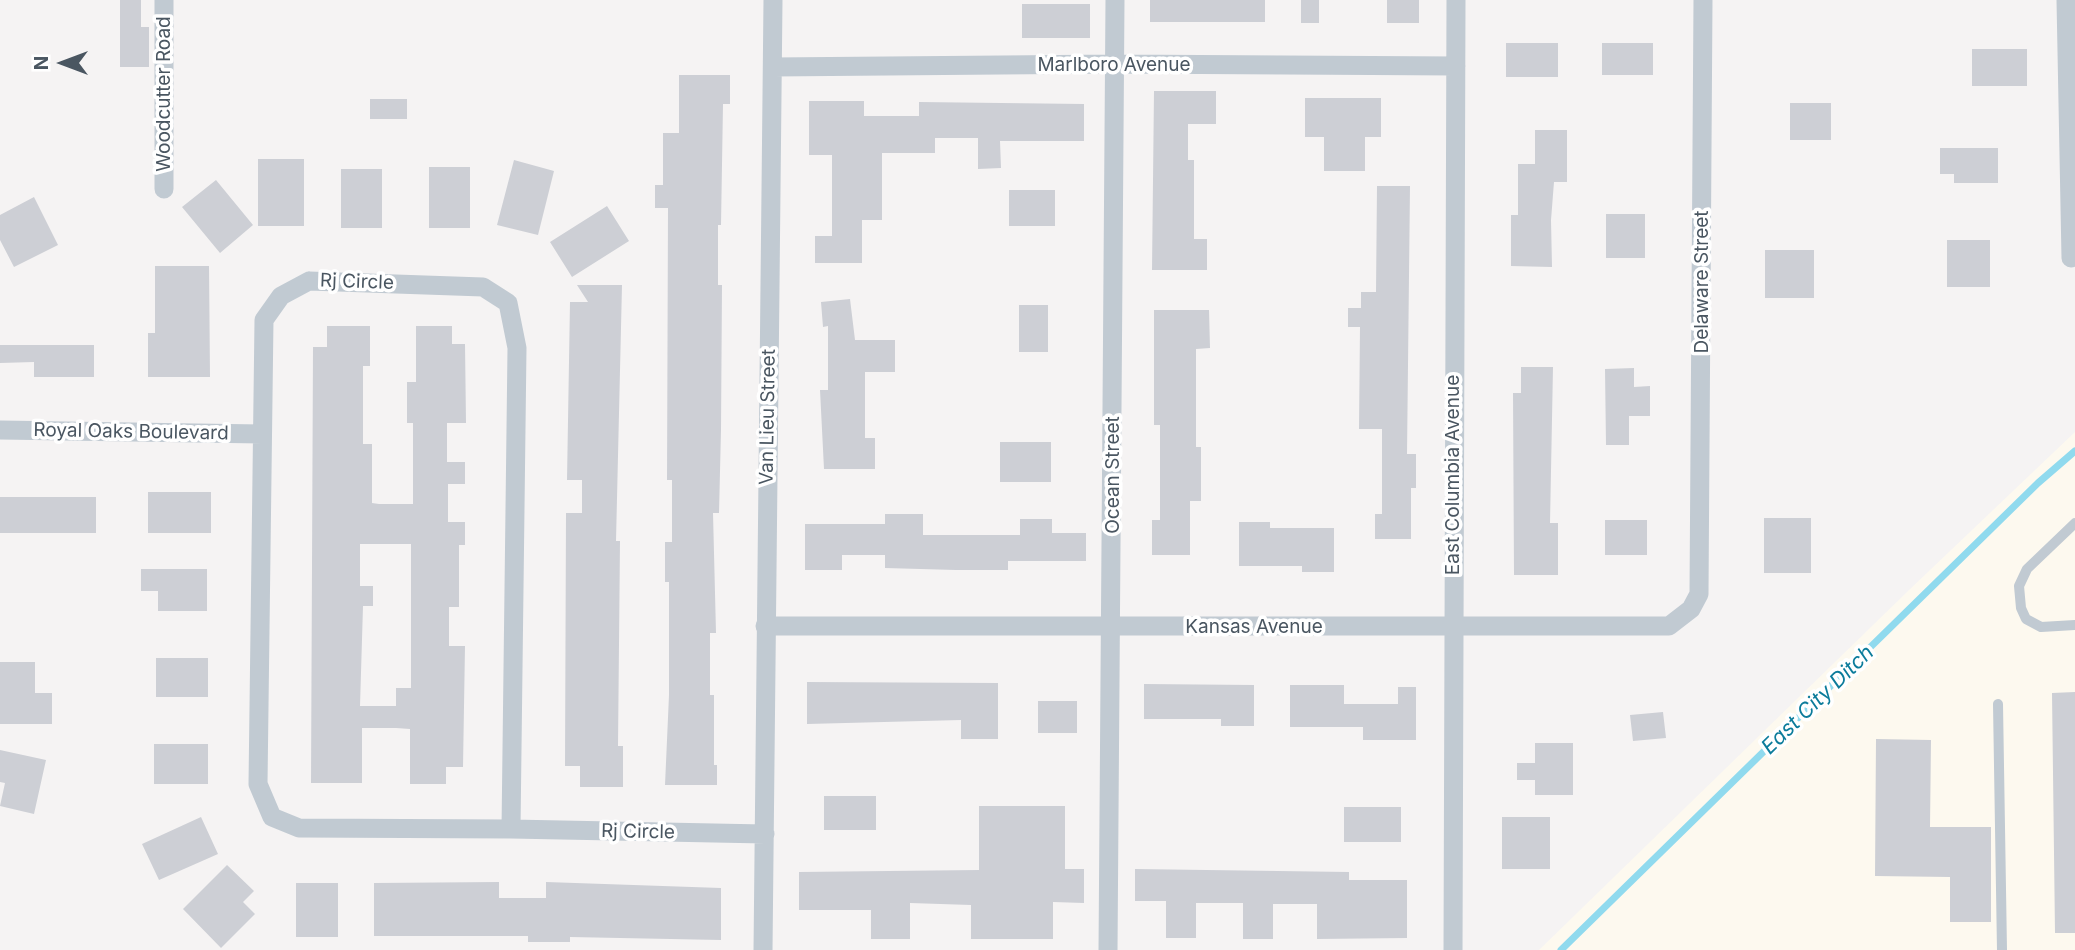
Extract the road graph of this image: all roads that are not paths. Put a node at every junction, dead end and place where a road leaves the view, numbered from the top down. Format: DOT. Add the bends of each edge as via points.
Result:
graph roads {
  1 [pos="164,0"];
  2 [pos="773,0"];
  3 [pos="1115,0"];
  4 [pos="1456,0"];
  5 [pos="1703,0"];
  6 [pos="2066,0"];
  7 [pos="1115,64"];
  8 [pos="1456,66"];
  9 [pos="773,67"];
  10 [pos="164,188"];
  11 [pos="2071,258"];
  12 [pos="0,430"];
  13 [pos="262,435"];
  14 [pos="2075,523"];
  15 [pos="1700,564"];
  16 [pos="2075,625"];
  17 [pos="765,626"];
  18 [pos="1112,626"];
  19 [pos="1453,628"];
  20 [pos="1998,704"];
  21 [pos="511,829"];
  22 [pos="765,834"];
  23 [pos="763,950"];
  24 [pos="1108,950"];
  25 [pos="1453,950"];
  26 [pos="2001,950"];
  1 -- 10 [label="street, Woodcutter Road"];
  2 -- 9 [label="street, Van Lieu Street"];
  3 -- 7 [label="street, Ocean Street"];
  4 -- 8 [label="street, East Columbia Avenue"];
  5 -- 15 [label="street, Delaware Street"];
  6 -- 11 [label="street"];
  7 -- 8 [label="street, Marlboro Avenue"];
  7 -- 9 [label="street, Marlboro Avenue"];
  7 -- 18 [label="street, Ocean Street"];
  8 -- 19 [label="street, East Columbia Avenue"];
  9 -- 17 [label="street, Van Lieu Street"];
  12 -- 13 [label="street, Royal Oaks Boulevard"];
  13 -- 21 [label="street, Rj Circle" via="258,784 272,817 299,828"];
  13 -- 21 [label="street, Rj Circle" via="264,320 281,296 309,281 483,287 508,303 517,348"];
  14 -- 16 [label="lane" via="2027,569 2019,586 2025,619 2041,627"];
  15 -- 19 [label="street, Kansas Avenue" via="1699,594 1691,609 1669,626"];
  17 -- 18 [label="street, Kansas Avenue"];
  17 -- 22 [label="street, Van Lieu Street"];
  18 -- 19 [label="street, Kansas Avenue"];
  18 -- 24 [label="street, Ocean Street"];
  19 -- 25 [label="street, East Columbia Avenue"];
  20 -- 26 [label="lane"];
  21 -- 22 [label="street, Rj Circle"];
  22 -- 23 [label="street, Van Lieu Street"];
}
